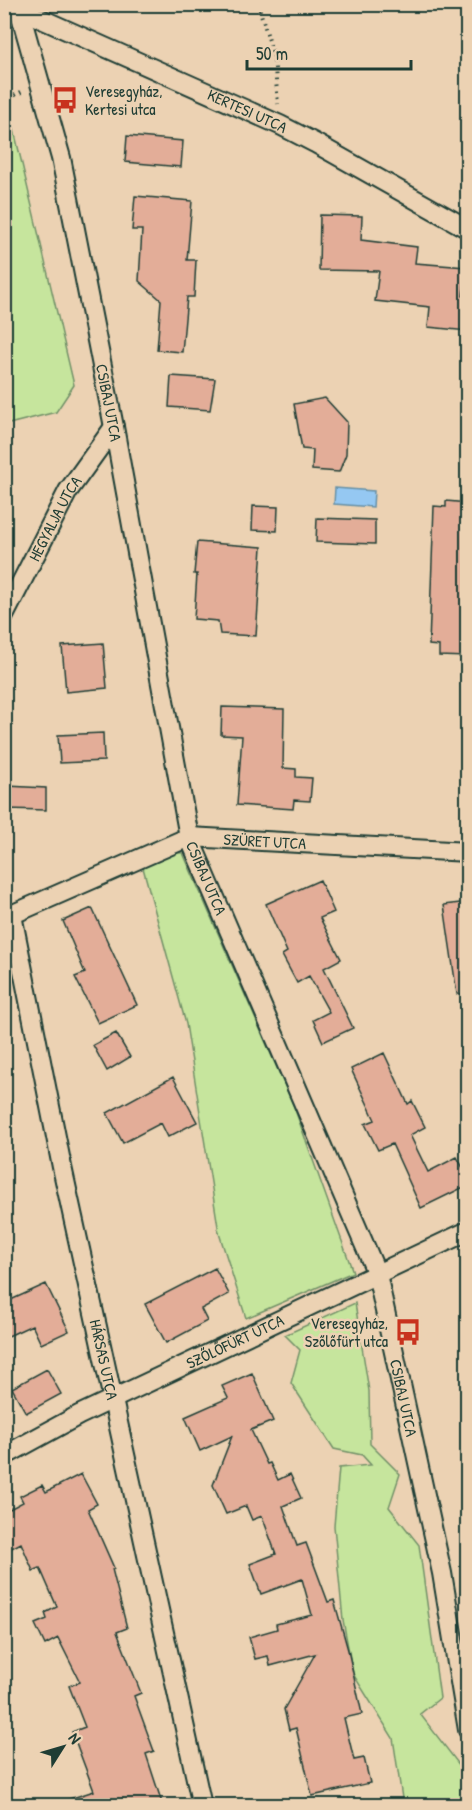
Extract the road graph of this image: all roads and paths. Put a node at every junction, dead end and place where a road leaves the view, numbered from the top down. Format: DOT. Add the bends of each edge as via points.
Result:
graph roads {
  1 [pos="258,4"];
  2 [pos="18,7"];
  3 [pos="280,125"];
  4 [pos="468,229"];
  5 [pos="114,427"];
  6 [pos="4,616"];
  7 [pos="189,837"];
  8 [pos="468,852"];
  9 [pos="8,916"];
  10 [pos="468,1231"];
  11 [pos="377,1274"];
  12 [pos="114,1398"];
  13 [pos="4,1456"];
  14 [pos="468,1730"];
  15 [pos="202,1806"];
  1 -- 3 [label="path" via="274,57"];
  2 -- 3 [label="street, KERTESI UTCA"];
  2 -- 5 [label="street, CSIBAJ UTCA" via="61,158"];
  3 -- 4 [label="street, KERTESI UTCA"];
  5 -- 6 [label="street, HEGYALJA UTCA" via="69,491"];
  5 -- 7 [label="street, CSIBAJ UTCA"];
  7 -- 8 [label="street, SZÜRET UTCA"];
  7 -- 9 [label="street, SZÜRET UTCA"];
  7 -- 11 [label="street, CSIBAJ UTCA"];
  9 -- 12 [label="street, HÁRSAS UTCA"];
  10 -- 11 [label="street, SZŐLŐFÜRT UTCA"];
  11 -- 12 [label="street, SZŐLŐFÜRT UTCA"];
  11 -- 14 [label="street, CSIBAJ UTCA" via="442,1573"];
  12 -- 13 [label="street, SZŐLŐFÜRT UTCA"];
  12 -- 15 [label="street, HÁRSAS UTCA"];
}
